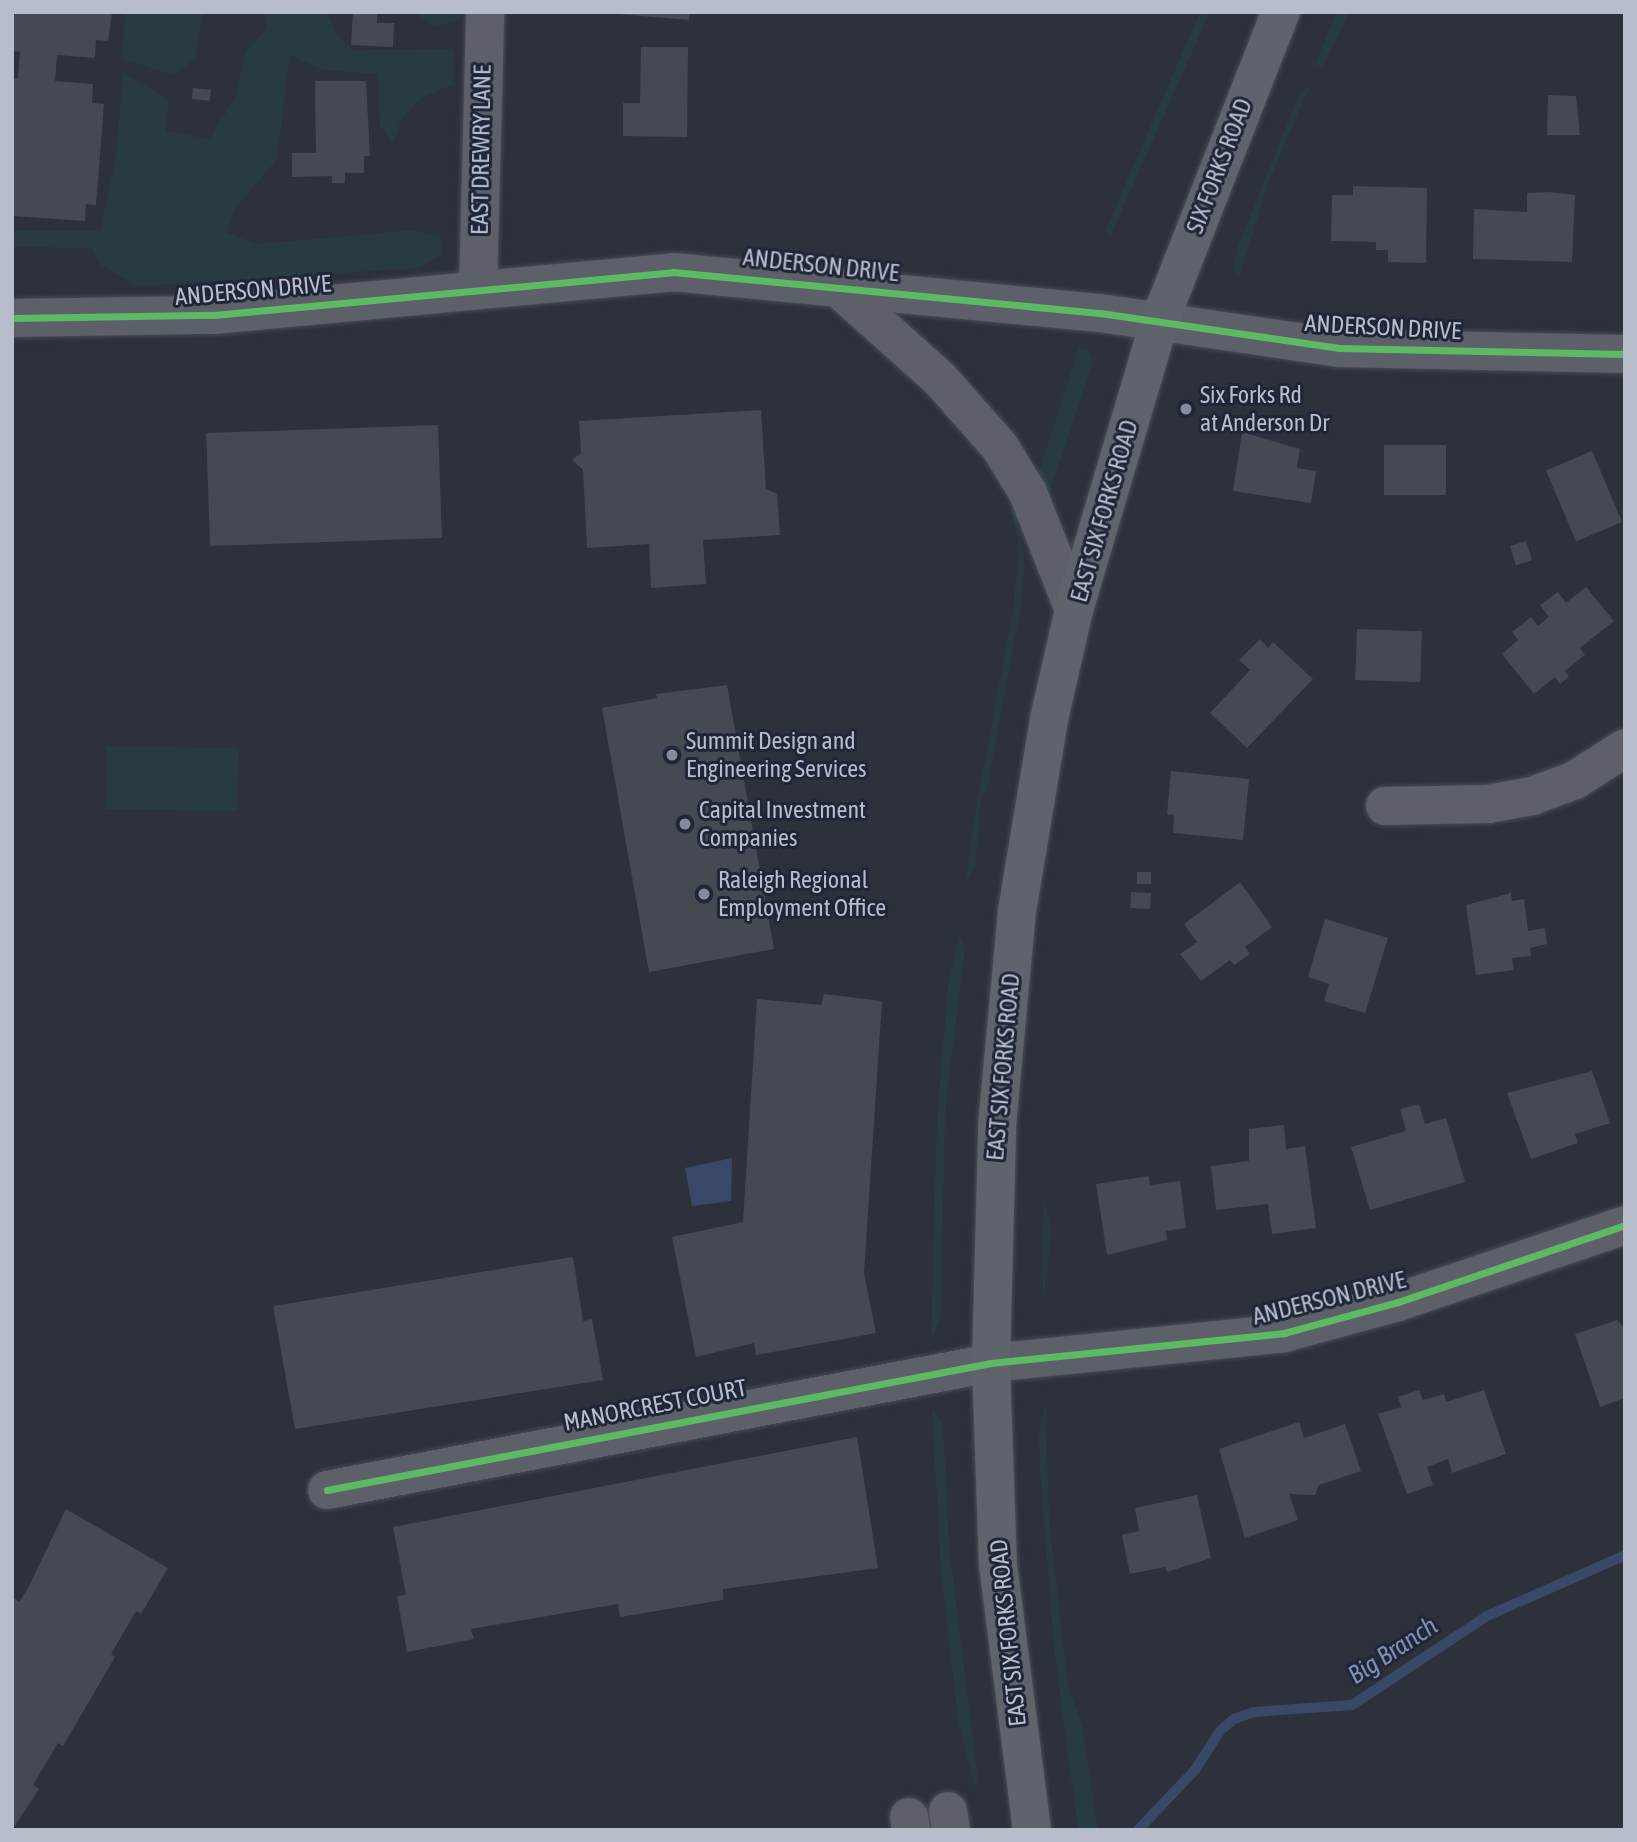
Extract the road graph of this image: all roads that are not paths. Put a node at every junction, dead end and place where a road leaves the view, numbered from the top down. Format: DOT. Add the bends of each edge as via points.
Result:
graph roads {
  1 [pos="485,12"];
  2 [pos="1281,12"];
  3 [pos="836,286"];
  4 [pos="478,288"];
  5 [pos="12,318"];
  6 [pos="1160,320"];
  7 [pos="1625,354"];
  8 [pos="1074,610"];
  9 [pos="1625,748"];
  10 [pos="1385,806"];
  11 [pos="1625,1225"];
  12 [pos="991,1363"];
  13 [pos="327,1490"];
  14 [pos="1032,1830"];
  1 -- 4 [label="street, EAST DREWRY LANE"];
  2 -- 6 [label="main road, SIX FORKS ROAD"];
  3 -- 4 [label="street, ANDERSON DRIVE" via="673,272"];
  3 -- 6 [label="street, ANDERSON DRIVE"];
  3 -- 8 [label="street" via="940,379 1000,447 1028,493"];
  4 -- 5 [label="street, ANDERSON DRIVE" via="213,315"];
  6 -- 7 [label="street, ANDERSON DRIVE" via="1339,348"];
  6 -- 8 [label="main road, EAST SIX FORKS ROAD"];
  8 -- 12 [label="main road, EAST SIX FORKS ROAD" via="1049,719 1017,911 997,1126"];
  9 -- 10 [label="street" via="1575,779 1532,796 1488,804"];
  11 -- 12 [label="street, ANDERSON DRIVE" via="1320,1325 1221,1343"];
  12 -- 13 [label="street, MANORCREST COURT"];
  12 -- 14 [label="main road, EAST SIX FORKS ROAD" via="998,1566"];
}
